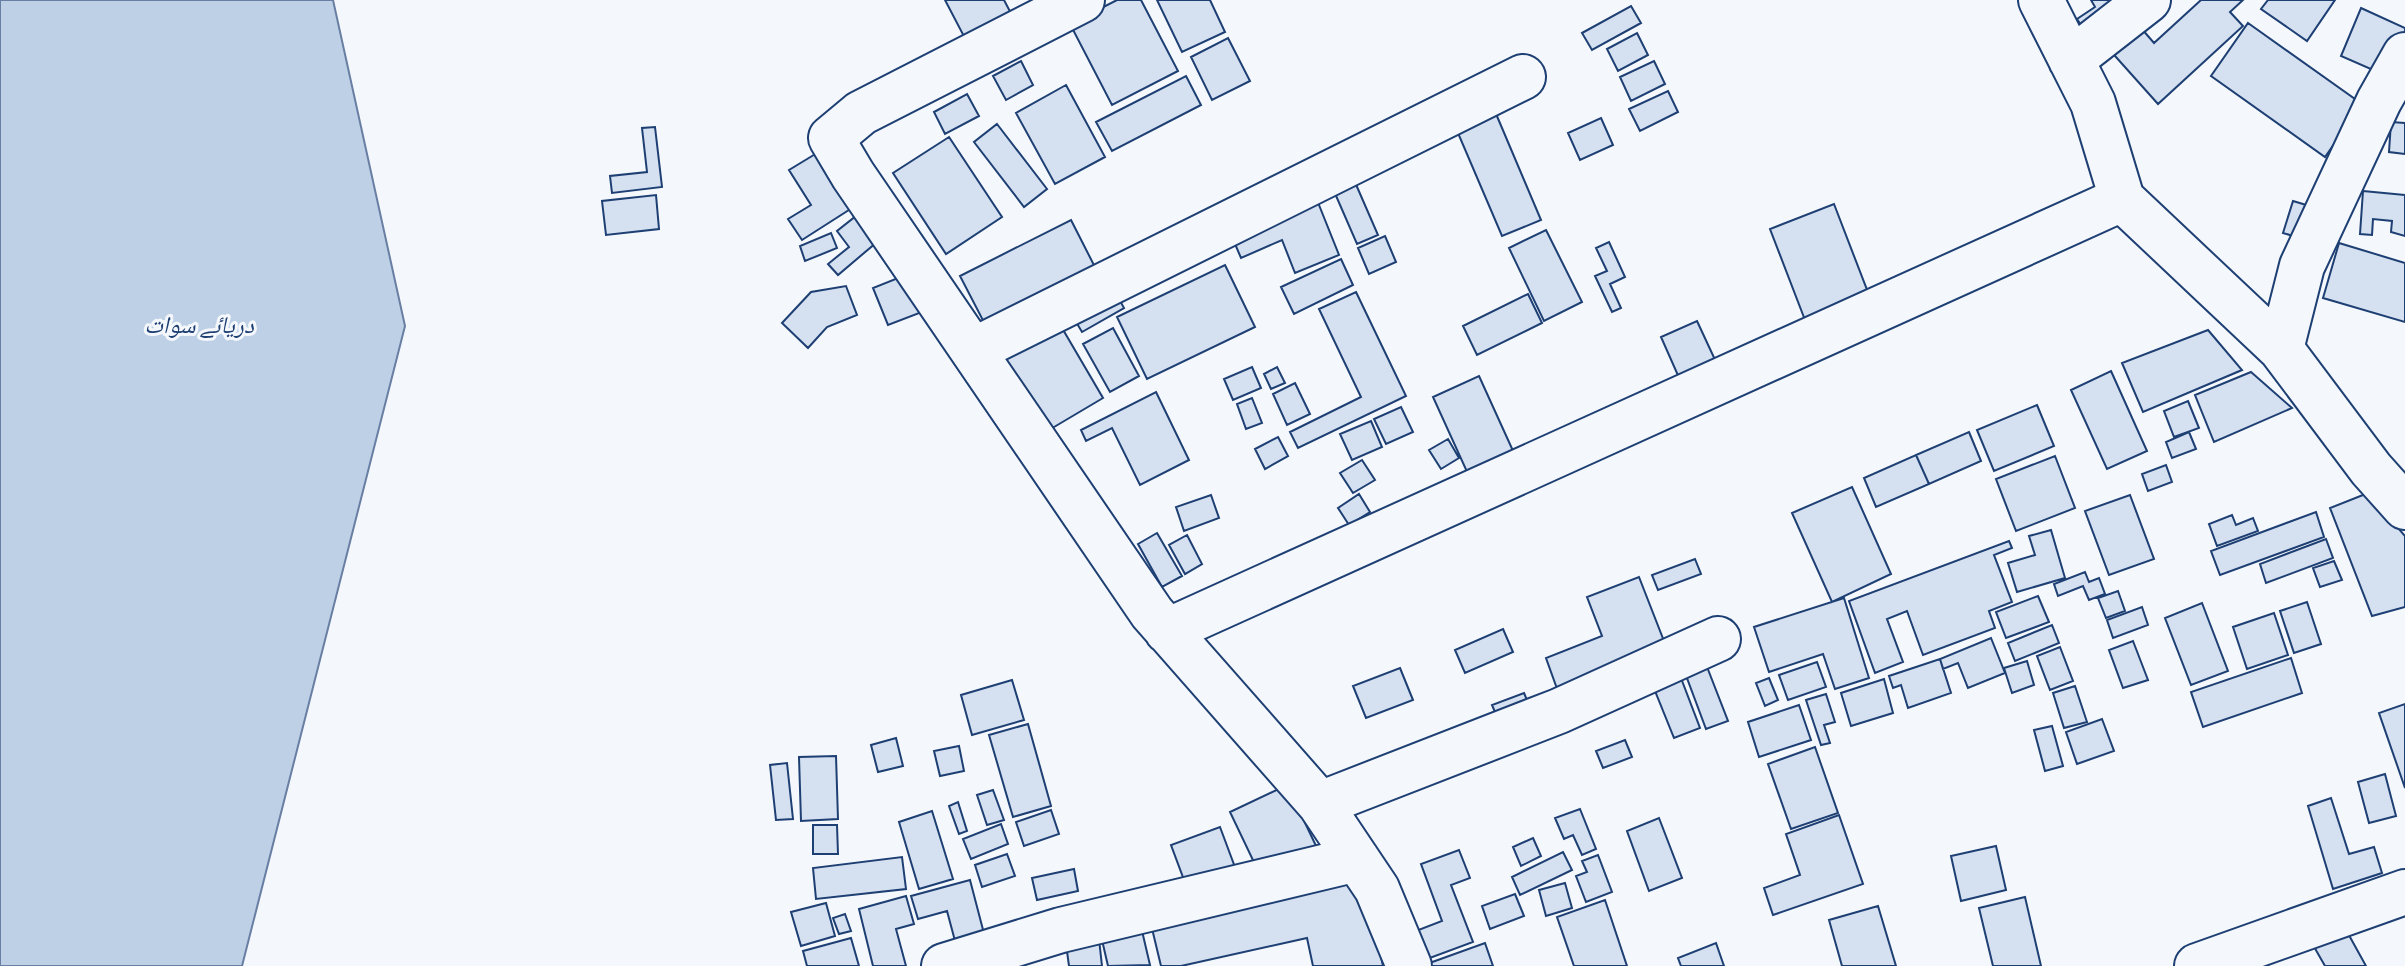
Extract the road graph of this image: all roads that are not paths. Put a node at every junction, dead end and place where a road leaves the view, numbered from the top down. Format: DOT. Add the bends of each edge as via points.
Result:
graph roads {
  1 [pos="1082,0"];
  2 [pos="2041,0"];
  3 [pos="2148,0"];
  4 [pos="2405,55"];
  5 [pos="2071,60"];
  6 [pos="1523,77"];
  7 [pos="2122,199"];
  8 [pos="2281,349"];
  9 [pos="974,350"];
  10 [pos="2403,502"];
  11 [pos="1167,631"];
  12 [pos="1718,639"];
  13 [pos="1320,804"];
  14 [pos="1357,859"];
  15 [pos="2405,892"];
  16 [pos="944,966"];
  17 [pos="1409,966"];
  18 [pos="2197,966"];
  1 -- 9 [label="street" via="861,113 831,138"];
  2 -- 5 [label="street"];
  3 -- 5 [label="street"];
  4 -- 8 [label="street" via="2302,266"];
  5 -- 7 [label="street" via="2093,103"];
  6 -- 9 [label="street"];
  7 -- 8 [label="street"];
  7 -- 11 [label="street"];
  8 -- 10 [label="street" via="2371,469"];
  9 -- 11 [label="street"];
  11 -- 13 [label="street"];
  12 -- 13 [label="street" via="1559,711"];
  13 -- 14 [label="street"];
  14 -- 16 [label="street" via="1061,930"];
  14 -- 17 [label="street" via="1377,889"];
  15 -- 18 [label="street"];
}
